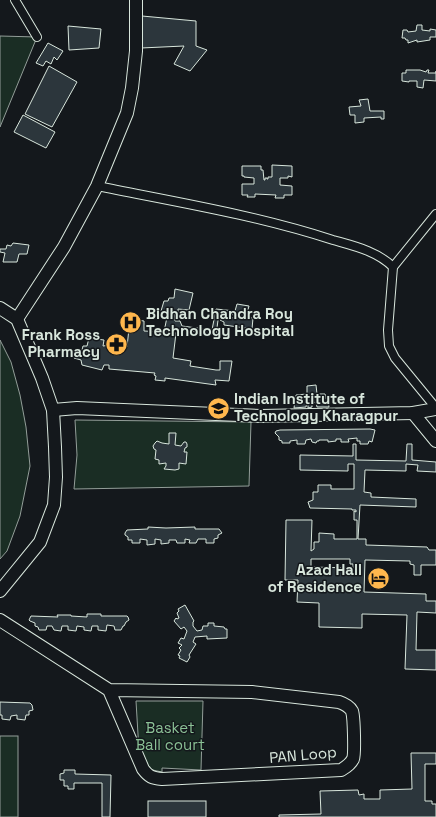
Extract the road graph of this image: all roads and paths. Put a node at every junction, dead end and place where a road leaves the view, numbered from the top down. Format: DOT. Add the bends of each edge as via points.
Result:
graph roads {
  1 [pos="15,0"];
  2 [pos="136,0"];
  3 [pos="37,37"];
  4 [pos="97,186"];
  5 [pos="436,214"];
  6 [pos="393,267"];
  7 [pos="0,308"];
  8 [pos="17,319"];
  9 [pos="436,408"];
  10 [pos="53,410"];
  11 [pos="413,413"];
  12 [pos="436,441"];
  13 [pos="0,591"];
  14 [pos="0,620"];
  15 [pos="109,690"];
  1 -- 3 [label="street"];
  2 -- 4 [label="street" via="136,51 127,113"];
  4 -- 6 [label="street" via="302,230 361,248 378,255"];
  4 -- 8 [label="street" via="64,247"];
  5 -- 6 [label="street"];
  6 -- 9 [label="street" via="389,346 394,358"];
  7 -- 8 [label="street"];
  8 -- 10 [label="street"];
  9 -- 11 [label="street"];
  10 -- 11 [label="street" via="78,408 261,416"];
  10 -- 13 [label="street" via="56,477 54,505 40,542"];
  11 -- 12 [label="street"];
  14 -- 15 [label="street"];
  15 -- 15 [label="street, PAN Loop" via="143,769 151,778 162,780 341,770 354,758 354,719 347,705 339,702 252,692"];
}
